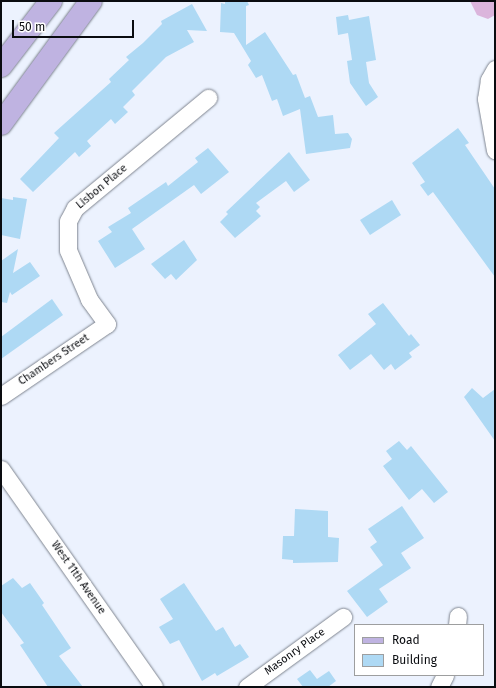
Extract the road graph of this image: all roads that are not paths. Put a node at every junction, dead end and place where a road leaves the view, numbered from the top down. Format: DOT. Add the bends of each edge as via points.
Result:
graph roads {
  1 [pos="51,1"];
  2 [pos="91,1"];
  3 [pos="1,66"];
  4 [pos="495,69"];
  5 [pos="208,98"];
  6 [pos="1,124"];
  7 [pos="493,129"];
  8 [pos="495,150"];
  9 [pos="107,324"];
  10 [pos="1,396"];
  11 [pos="1,469"];
  12 [pos="344,617"];
  13 [pos="444,676"];
  14 [pos="154,687"];
  15 [pos="247,687"];
  16 [pos="438,687"];
  1 -- 3 [label="main road"];
  2 -- 6 [label="main road"];
  4 -- 7 [label="street" via="488,80 486,99"];
  5 -- 9 [label="street, Lisbon Place" via="75,208 68,221 68,250 89,299"];
  7 -- 8 [label="street"];
  9 -- 10 [label="street, Chambers Street"];
  11 -- 14 [label="street, West 11th Avenue"];
  12 -- 15 [label="street, Masonry Place"];
  13 -- 16 [label="street"];
}
